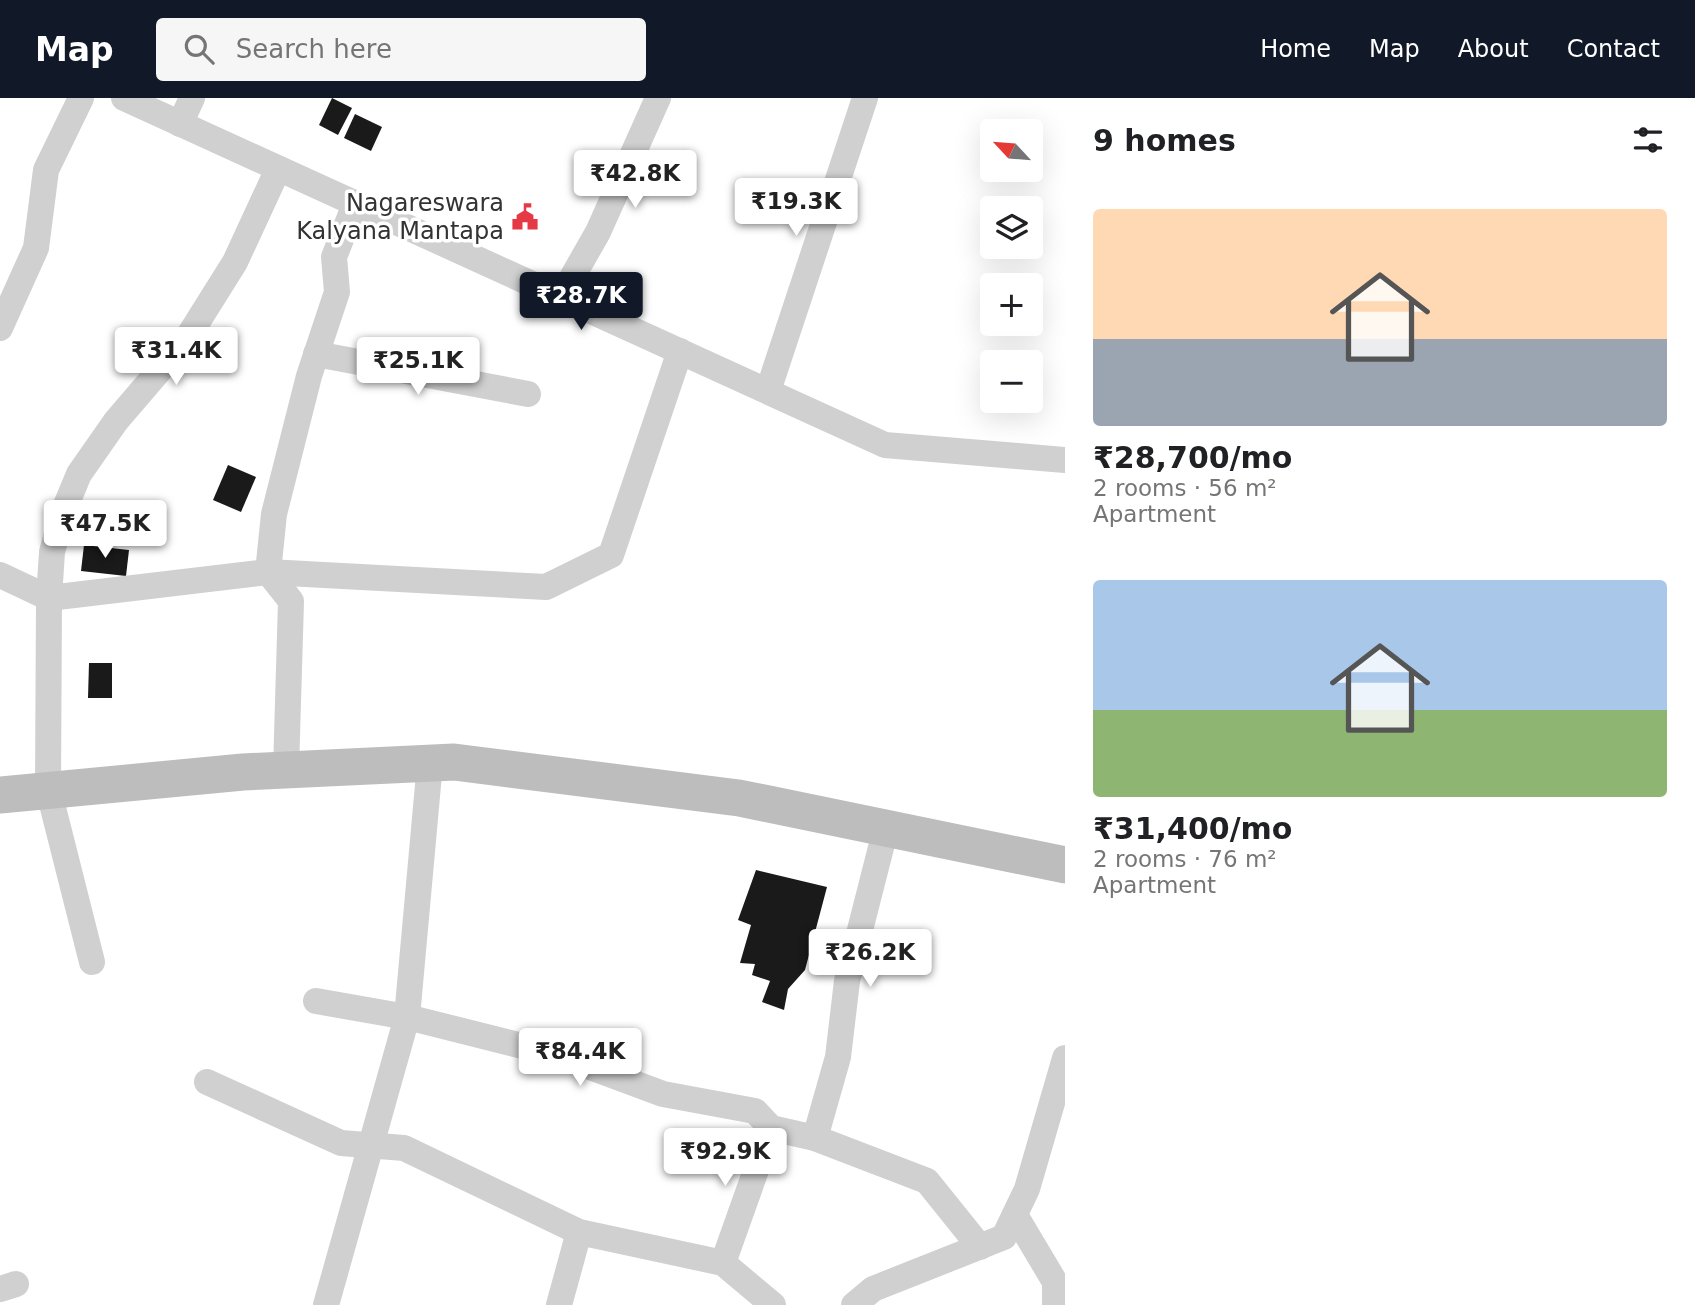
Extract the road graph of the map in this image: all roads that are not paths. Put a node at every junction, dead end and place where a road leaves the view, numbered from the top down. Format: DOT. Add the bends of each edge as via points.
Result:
graph roads {
  1 [pos="81,98"];
  2 [pos="124,98"];
  3 [pos="192,98"];
  4 [pos="658,98"];
  5 [pos="865,98"];
  6 [pos="180,124"];
  7 [pos="278,169"];
  8 [pos="355,204"];
  9 [pos="561,297"];
  10 [pos="0,328"];
  11 [pos="680,351"];
  12 [pos="316,354"];
  13 [pos="768,391"];
  14 [pos="528,394"];
  15 [pos="1065,460"];
  16 [pos="268,572"];
  17 [pos="0,575"];
  18 [pos="48,598"];
  19 [pos="430,763"];
  20 [pos="286,770"];
  21 [pos="48,789"];
  22 [pos="0,795"];
  23 [pos="886,828"];
  24 [pos="1065,865"];
  25 [pos="92,962"];
  26 [pos="316,1001"];
  27 [pos="407,1017"];
  28 [pos="1065,1058"];
  29 [pos="206,1082"];
  30 [pos="771,1128"];
  31 [pos="815,1138"];
  32 [pos="369,1147"];
  33 [pos="1015,1215"];
  34 [pos="579,1232"];
  35 [pos="980,1247"];
  36 [pos="723,1263"];
  37 [pos="326,1305"];
  38 [pos="559,1305"];
  39 [pos="773,1305"];
  40 [pos="854,1305"];
  41 [pos="1055,1305"];
  1 -- 10 [label="street" via="46,170 36,248"];
  2 -- 6 [label="street"];
  3 -- 6 [label="street"];
  4 -- 9 [label="street" via="598,232"];
  5 -- 13 [label="street"];
  6 -- 7 [label="street"];
  7 -- 8 [label="street"];
  7 -- 18 [label="street" via="235,262 188,337 116,421 79,474 52,552"];
  8 -- 9 [label="street"];
  8 -- 12 [label="street" via="334,257 337,292"];
  9 -- 11 [label="street"];
  11 -- 13 [label="street"];
  11 -- 16 [label="street" via="611,555 546,587"];
  12 -- 14 [label="street"];
  12 -- 16 [label="street" via="274,514"];
  13 -- 15 [label="street" via="885,445"];
  16 -- 18 [label="street"];
  16 -- 20 [label="street" via="291,601"];
  17 -- 18 [label="street"];
  18 -- 21 [label="street"];
  19 -- 20 [label="street"];
  19 -- 23 [label="street" via="454,762 739,798"];
  19 -- 27 [label="street"];
  20 -- 21 [label="street"];
  21 -- 22 [label="street"];
  21 -- 25 [label="street"];
  23 -- 24 [label="street"];
  23 -- 31 [label="street" via="847,981 838,1057"];
  26 -- 27 [label="street"];
  27 -- 30 [label="street" via="558,1055 663,1094 755,1111"];
  27 -- 32 [label="street"];
  28 -- 33 [label="street" via="1027,1189"];
  29 -- 32 [label="street" via="341,1143"];
  30 -- 31 [label="street"];
  30 -- 36 [label="street"];
  31 -- 35 [label="street" via="928,1181"];
  32 -- 34 [label="street" via="404,1147"];
  32 -- 37 [label="street"];
  33 -- 35 [label="street" via="1004,1237"];
  33 -- 41 [label="street" via="1055,1282"];
  34 -- 36 [label="street"];
  34 -- 38 [label="street"];
  35 -- 40 [label="street" via="873,1289"];
  36 -- 39 [label="street"];
}
